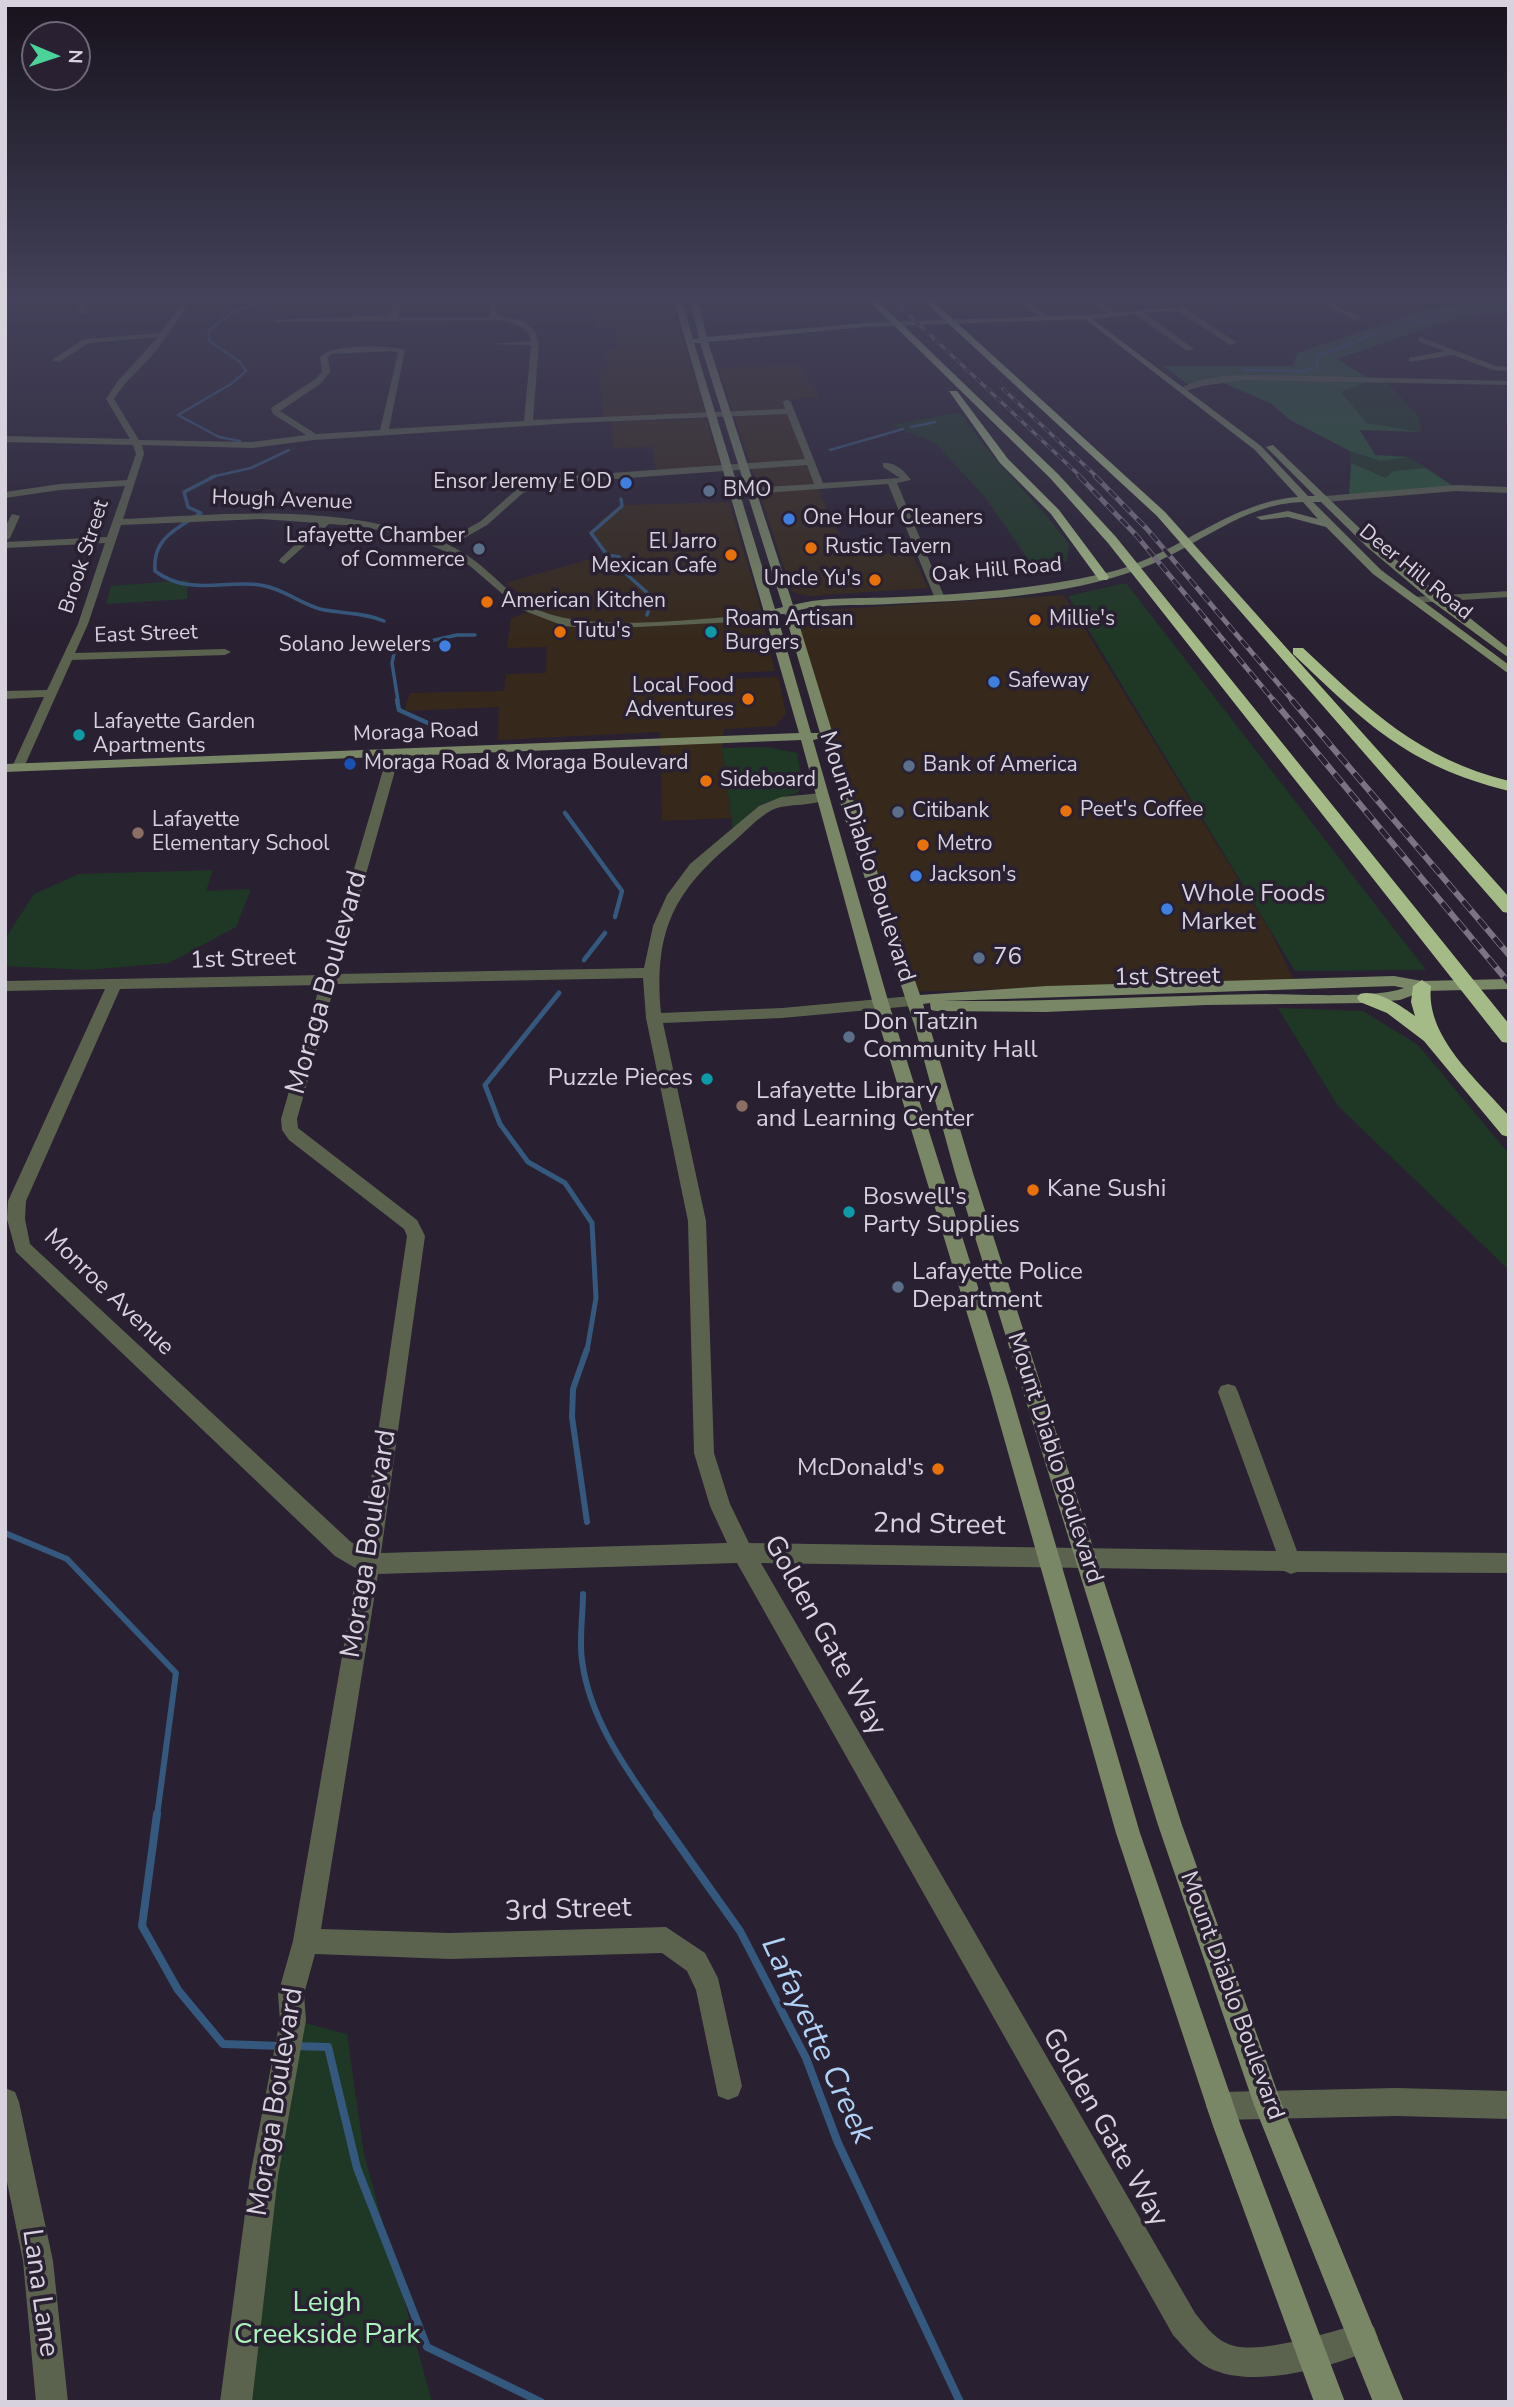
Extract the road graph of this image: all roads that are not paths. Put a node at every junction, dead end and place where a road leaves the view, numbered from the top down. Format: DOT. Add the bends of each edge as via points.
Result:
graph roads {
  1 [pos="115,413"];
  2 [pos="278,413"];
  3 [pos="388,413"];
  4 [pos="529,413"];
  5 [pos="721,413"];
  6 [pos="741,413"];
  7 [pos="791,413"];
  8 [pos="967,413"];
  9 [pos="989,413"];
  10 [pos="1053,413"];
  11 [pos="1216,413"];
  12 [pos="1222,413"];
  13 [pos="727,414"];
  14 [pos="712,415"];
  15 [pos="528,424"];
  16 [pos="384,432"];
  17 [pos="733,433"];
  18 [pos="314,437"];
  19 [pos="5,439"];
  20 [pos="139,449"];
  21 [pos="808,462"];
  22 [pos="886,465"];
  23 [pos="743,467"];
  24 [pos="728,469"];
  25 [pos="891,481"];
  26 [pos="130,483"];
  27 [pos="820,486"];
  28 [pos="1509,490"];
  29 [pos="750,491"];
  30 [pos="5,495"];
  31 [pos="1325,499"];
  32 [pos="1308,502"];
  33 [pos="15,516"];
  34 [pos="1254,518"];
  35 [pos="328,519"];
  36 [pos="116,522"];
  37 [pos="1329,526"];
  38 [pos="1216,527"];
  39 [pos="5,538"];
  40 [pos="109,540"];
  41 [pos="5,545"];
  42 [pos="443,546"];
  43 [pos="284,561"];
  44 [pos="1212,570"];
  45 [pos="1102,577"];
  46 [pos="1509,594"];
  47 [pos="939,596"];
  48 [pos="1434,598"];
  49 [pos="1414,600"];
  50 [pos="788,609"];
  51 [pos="771,614"];
  52 [pos="225,652"];
  53 [pos="1509,654"];
  54 [pos="68,657"];
  55 [pos="1509,671"];
  56 [pos="51,694"];
  57 [pos="5,695"];
  58 [pos="828,735"];
  59 [pos="806,737"];
  60 [pos="394,753"];
  61 [pos="11,767"];
  62 [pos="1509,786"];
  63 [pos="822,797"];
  64 [pos="1509,908"];
  65 [pos="650,973"];
  66 [pos="327,981"];
  67 [pos="1509,984"];
  68 [pos="5,986"];
  69 [pos="114,986"];
  70 [pos="1422,986"];
  71 [pos="1116,990"];
  72 [pos="1366,998"];
  73 [pos="912,1001"];
  74 [pos="881,1004"];
  75 [pos="1076,1004"];
  76 [pos="654,1018"];
  77 [pos="1506,1034"];
  78 [pos="1431,1036"];
  79 [pos="1509,1130"];
  80 [pos="1228,1392"];
  81 [pos="743,1553"];
  82 [pos="1050,1558"];
  83 [pos="1086,1558"];
  84 [pos="1509,1563"];
  85 [pos="369,1564"];
  86 [pos="1291,1564"];
  87 [pos="306,1941"];
  88 [pos="728,2086"];
  89 [pos="5,2102"];
  90 [pos="1268,2105"];
  91 [pos="1509,2105"];
  92 [pos="1220,2106"];
  93 [pos="1363,2338"];
  94 [pos="1309,2350"];
  95 [pos="52,2402"];
  96 [pos="236,2402"];
  97 [pos="1330,2402"];
  98 [pos="1389,2402"];
  1 -- 20 [label="street"];
  2 -- 18 [label="street"];
  3 -- 16 [label="street"];
  4 -- 15 [label="street"];
  5 -- 13 [label="main road"];
  6 -- 13 [label="street"];
  7 -- 21 [label="street" via="807,448"];
  8 -- 45 [label="highway" via="1004,461 1055,513"];
  9 -- 77 [label="highway" via="1112,540"];
  10 -- 44 [label="highway" via="1161,514"];
  11 -- 32 [label="main road, Deer Hill Road" via="1258,449"];
  12 -- 31 [label="main road, Deer Hill Road" via="1272,448"];
  13 -- 14 [label="street"];
  13 -- 17 [label="main road, Mount Diablo Boulevard"];
  14 -- 15 [label="street"];
  14 -- 17 [label="main road"];
  14 -- 24 [label="main road, Mount Diablo Boulevard"];
  15 -- 16 [label="street"];
  16 -- 18 [label="street"];
  17 -- 23 [label="main road, Mount Diablo Boulevard"];
  18 -- 20 [label="street" via="267,444 162,444"];
  19 -- 20 [label="street"];
  20 -- 26 [label="street, Brook Street"];
  21 -- 23 [label="street"];
  21 -- 27 [label="street"];
  22 -- 25 [label="street" via="906,480"];
  23 -- 24 [label="street"];
  23 -- 29 [label="main road, Mount Diablo Boulevard"];
  24 -- 42 [label="street" via="543,481 520,491 494,517"];
  24 -- 51 [label="main road, Mount Diablo Boulevard"];
  25 -- 27 [label="street"];
  25 -- 47 [label="street"];
  26 -- 30 [label="street"];
  26 -- 36 [label="street, Brook Street"];
  27 -- 29 [label="street"];
  28 -- 31 [label="street, Oak Hill Road" via="1456,488"];
  29 -- 50 [label="main road, Mount Diablo Boulevard"];
  31 -- 32 [label="main road, Oak Hill Road"];
  31 -- 48 [label="main road, Deer Hill Road"];
  32 -- 34 [label="main road, Oak Hill Road"];
  32 -- 37 [label="main road, Deer Hill Road"];
  32 -- 38 [label="main road, Oak Hill Road" via="1252,508"];
  33 -- 39 [label="street"];
  34 -- 37 [label="main road" via="1288,514"];
  34 -- 38 [label="main road, Oak Hill Road"];
  35 -- 36 [label="street, Hough Avenue" via="213,517"];
  35 -- 42 [label="street, Hough Avenue" via="398,531"];
  35 -- 43 [label="street"];
  36 -- 40 [label="street, Brook Street"];
  37 -- 49 [label="main road, Deer Hill Road"];
  38 -- 45 [label="main road, Oak Hill Road" via="1158,559"];
  40 -- 41 [label="street"];
  40 -- 54 [label="street, Brook Street"];
  42 -- 51 [label="street, Hough Avenue" via="474,564 524,607 564,623 598,626"];
  44 -- 62 [label="highway" via="1398,742 1443,767"];
  44 -- 64 [label="highway"];
  45 -- 47 [label="main road, Oak Hill Road" via="1041,589"];
  46 -- 48 [label="street"];
  47 -- 50 [label="main road, Oak Hill Road"];
  48 -- 49 [label="street"];
  48 -- 53 [label="main road, Deer Hill Road"];
  49 -- 55 [label="main road, Deer Hill Road"];
  50 -- 51 [label="main road, Oak Hill Road"];
  50 -- 58 [label="main road, Mount Diablo Boulevard"];
  51 -- 59 [label="main road, Mount Diablo Boulevard"];
  52 -- 54 [label="street, East Street"];
  54 -- 56 [label="street, Brook Street"];
  56 -- 57 [label="street"];
  56 -- 61 [label="street, Brook Street"];
  58 -- 59 [label="main road, Moraga Road"];
  58 -- 73 [label="main road, Mount Diablo Boulevard"];
  59 -- 60 [label="main road, Moraga Road"];
  59 -- 63 [label="main road, Mount Diablo Boulevard"];
  60 -- 61 [label="main road, Moraga Road"];
  60 -- 66 [label="street, Moraga Boulevard"];
  63 -- 65 [label="street, Golden Gate Way" via="781,801 764,809 695,867 674,895 660,926"];
  63 -- 74 [label="main road, Mount Diablo Boulevard"];
  65 -- 66 [label="street, 1st Street"];
  65 -- 76 [label="street, Golden Gate Way"];
  66 -- 69 [label="street, 1st Street"];
  66 -- 85 [label="street, Moraga Boulevard" via="289,1119 290,1130 411,1225 416,1236"];
  67 -- 70 [label="main road, 1st Street"];
  68 -- 69 [label="street, 1st Street"];
  69 -- 85 [label="street, Monroe Avenue" via="17,1201 22,1247 343,1549"];
  70 -- 71 [label="main road, 1st Street" via="1394,981"];
  70 -- 72 [label="main road, 1st Street" via="1400,995"];
  70 -- 78 [label="highway" via="1420,1002"];
  71 -- 73 [label="main road, 1st Street"];
  71 -- 75 [label="main road"];
  72 -- 75 [label="main road, 1st Street"];
  72 -- 78 [label="highway" via="1393,1009"];
  73 -- 74 [label="street, 1st Street"];
  73 -- 75 [label="main road, 1st Street" via="944,1008"];
  73 -- 83 [label="main road, Mount Diablo Boulevard"];
  74 -- 76 [label="street, 1st Street"];
  74 -- 82 [label="main road, Mount Diablo Boulevard"];
  76 -- 81 [label="street, Golden Gate Way" via="697,1221 705,1453 720,1506"];
  78 -- 79 [label="highway"];
  80 -- 86 [label="street"];
  81 -- 82 [label="street, 2nd Street"];
  81 -- 85 [label="street, 2nd Street" via="564,1554"];
  81 -- 94 [label="street, Golden Gate Way" via="1184,2325 1222,2358 1245,2363"];
  82 -- 83 [label="street, 2nd Street"];
  82 -- 92 [label="main road, Mount Diablo Boulevard" via="1128,1833"];
  83 -- 86 [label="street, 2nd Street"];
  83 -- 90 [label="main road, Mount Diablo Boulevard" via="1170,1825"];
  84 -- 86 [label="street, 2nd Street"];
  85 -- 87 [label="street, Moraga Boulevard"];
  87 -- 88 [label="street, 3rd Street" via="450,1946 666,1940 695,1962 709,1987"];
  87 -- 96 [label="street, Moraga Boulevard" via="291,1994 292,2023 264,2176"];
  89 -- 95 [label="street, Lana Lane" via="38,2262"];
  90 -- 91 [label="street"];
  90 -- 92 [label="street"];
  90 -- 93 [label="main road, Mount Diablo Boulevard"];
  92 -- 94 [label="main road, Mount Diablo Boulevard"];
  93 -- 94 [label="street, Golden Gate Way"];
  93 -- 98 [label="main road, Mount Diablo Boulevard"];
  94 -- 97 [label="main road, Mount Diablo Boulevard"];
}
